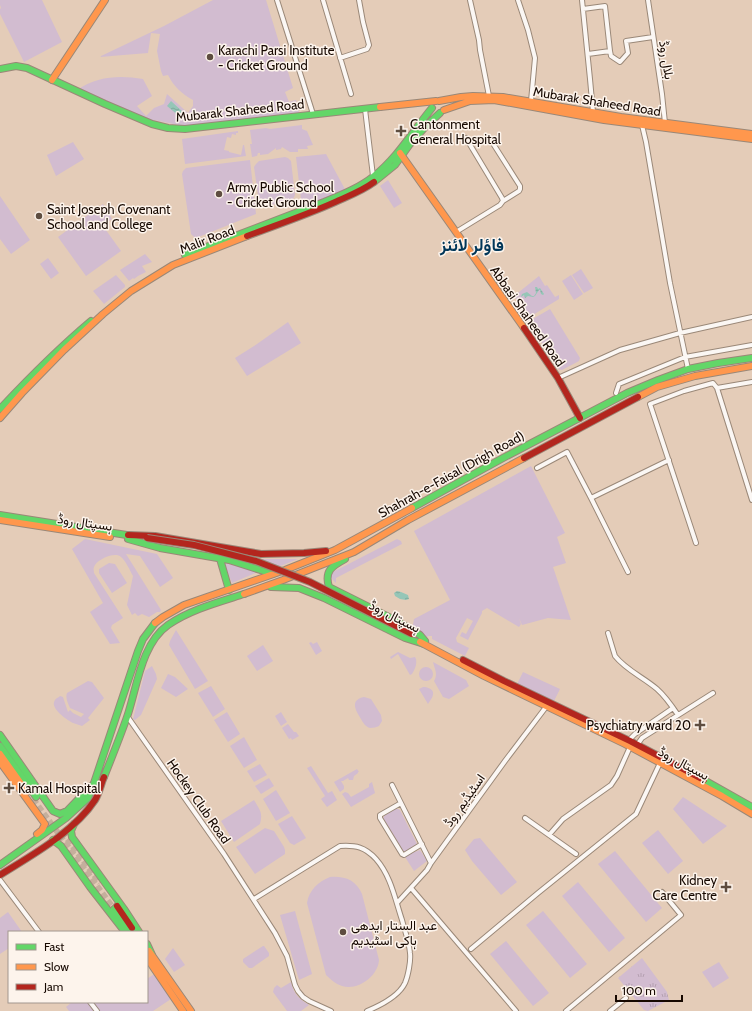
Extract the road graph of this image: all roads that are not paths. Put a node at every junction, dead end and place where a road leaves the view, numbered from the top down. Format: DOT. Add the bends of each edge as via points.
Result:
graph roads {
  1 [pos="105,0"];
  2 [pos="277,0"];
  3 [pos="323,0"];
  4 [pos="359,0"];
  5 [pos="470,0"];
  6 [pos="518,0"];
  7 [pos="582,0"];
  8 [pos="648,0"];
  9 [pos="583,9"];
  10 [pos="653,37"];
  11 [pos="610,51"];
  12 [pos="588,54"];
  13 [pos="340,58"];
  14 [pos="0,69"];
  15 [pos="52,80"];
  16 [pos="351,94"];
  17 [pos="489,96"];
  18 [pos="437,101"];
  19 [pos="530,101"];
  20 [pos="422,102"];
  21 [pos="432,108"];
  22 [pos="365,109"];
  23 [pos="442,112"];
  24 [pos="593,112"];
  25 [pos="313,114"];
  26 [pos="665,123"];
  27 [pos="642,125"];
  28 [pos="752,134"];
  29 [pos="466,138"];
  30 [pos="752,139"];
  31 [pos="492,142"];
  32 [pos="400,153"];
  33 [pos="373,176"];
  34 [pos="503,201"];
  35 [pos="456,232"];
  36 [pos="752,317"];
  37 [pos="680,333"];
  38 [pos="752,345"];
  39 [pos="685,357"];
  40 [pos="752,358"];
  41 [pos="752,366"];
  42 [pos="688,369"];
  43 [pos="558,378"];
  44 [pos="752,382"];
  45 [pos="717,388"];
  46 [pos="616,393"];
  47 [pos="0,409"];
  48 [pos="0,418"];
  49 [pos="580,418"];
  50 [pos="669,460"];
  51 [pos="537,468"];
  52 [pos="591,498"];
  53 [pos="752,500"];
  54 [pos="0,515"];
  55 [pos="0,520"];
  56 [pos="128,537"];
  57 [pos="696,543"];
  58 [pos="335,550"];
  59 [pos="354,552"];
  60 [pos="257,553"];
  61 [pos="220,559"];
  62 [pos="259,569"];
  63 [pos="628,572"];
  64 [pos="273,574"];
  65 [pos="262,587"];
  66 [pos="229,590"];
  67 [pos="608,633"];
  68 [pos="425,642"];
  69 [pos="713,693"];
  70 [pos="546,707"];
  71 [pos="673,708"];
  72 [pos="127,716"];
  73 [pos="678,716"];
  74 [pos="0,735"];
  75 [pos="629,744"];
  76 [pos="637,745"];
  77 [pos="0,746"];
  78 [pos="0,754"];
  79 [pos="0,762"];
  80 [pos="660,763"];
  81 [pos="94,783"];
  82 [pos="392,785"];
  83 [pos="401,803"];
  84 [pos="752,807"];
  85 [pos="60,814"];
  86 [pos="752,814"];
  87 [pos="525,818"];
  88 [pos="45,824"];
  89 [pos="74,824"];
  90 [pos="549,835"];
  91 [pos="53,840"];
  92 [pos="422,844"];
  93 [pos="18,852"];
  94 [pos="576,854"];
  95 [pos="431,863"];
  96 [pos="0,865"];
  97 [pos="0,875"];
  98 [pos="0,880"];
  99 [pos="411,888"];
  100 [pos="662,892"];
  101 [pos="254,899"];
  102 [pos="397,903"];
  103 [pos="38,931"];
  104 [pos="124,931"];
  105 [pos="129,931"];
  106 [pos="134,931"];
  107 [pos="138,931"];
  108 [pos="471,949"];
  109 [pos="149,957"];
  110 [pos="626,998"];
  111 [pos="91,1003"];
  112 [pos="97,1011"];
  113 [pos="183,1011"];
  114 [pos="191,1011"];
  115 [pos="331,1011"];
  116 [pos="366,1011"];
  117 [pos="516,1011"];
  118 [pos="566,1011"];
  119 [pos="610,1011"];
  1 -- 15 [label="main road"];
  2 -- 25 [label="street"];
  3 -- 13 [label="street"];
  4 -- 13 [label="street" via="369,46 367,49"];
  5 -- 17 [label="street"];
  6 -- 19 [label="street" via="535,58"];
  7 -- 9 [label="street"];
  8 -- 10 [label="street, بلال روڈ"];
  9 -- 11 [label="street" via="605,6"];
  9 -- 12 [label="street"];
  10 -- 11 [label="street" via="626,41 628,53 620,62 611,56"];
  10 -- 26 [label="street, بلال روڈ"];
  11 -- 12 [label="street"];
  12 -- 24 [label="street"];
  13 -- 16 [label="street"];
  14 -- 15 [label="main road, Mubarak Shaheed Road" via="16,66 27,68"];
  15 -- 25 [label="main road, Mubarak Shaheed Road" via="152,124 168,128 185,129"];
  17 -- 18 [label="main road, Mubarak Shaheed Road"];
  17 -- 19 [label="main road, Mubarak Shaheed Road"];
  18 -- 20 [label="main road, Mubarak Shaheed Road"];
  18 -- 21 [label="main road"];
  18 -- 23 [label="main road" via="444,105"];
  19 -- 24 [label="main road, Mubarak Shaheed Road"];
  20 -- 21 [label="main road"];
  20 -- 22 [label="main road, Mubarak Shaheed Road"];
  21 -- 23 [label="main road" via="434,112"];
  21 -- 32 [label="main road, Malir Road"];
  22 -- 25 [label="main road, Mubarak Shaheed Road"];
  22 -- 33 [label="street"];
  23 -- 27 [label="main road, Mubarak Shaheed Road" via="470,101 494,100"];
  23 -- 32 [label="main road, Malir Road"];
  24 -- 26 [label="main road, Mubarak Shaheed Road"];
  26 -- 28 [label="main road, Mubarak Shaheed Road"];
  27 -- 30 [label="main road, Mubarak Shaheed Road"];
  27 -- 37 [label="street"];
  29 -- 34 [label="street"];
  31 -- 34 [label="street" via="520,186 519,192"];
  32 -- 33 [label="main road, Malir Road"];
  32 -- 35 [label="main road, Abbasi Shaheed Road"];
  32 -- 48 [label="main road, Malir Road" via="395,165 356,193 319,210 173,264 142,283 64,350"];
  33 -- 47 [label="main road, Malir Road" via="337,196 171,261 134,284 67,341"];
  34 -- 35 [label="street"];
  35 -- 43 [label="main road, Abbasi Shaheed Road"];
  36 -- 37 [label="street"];
  37 -- 39 [label="street"];
  37 -- 43 [label="street" via="620,350"];
  38 -- 39 [label="street"];
  39 -- 42 [label="street"];
  39 -- 46 [label="street" via="619,384"];
  40 -- 42 [label="main road, Shahrah-e-Faisal (Drigh Road)"];
  41 -- 59 [label="main road, Shahrah-e-Faisal (Drigh Road)" via="695,376 657,387 408,520"];
  42 -- 49 [label="main road, Shahrah-e-Faisal (Drigh Road)" via="627,393"];
  43 -- 49 [label="main road, Abbasi Shaheed Road"];
  44 -- 45 [label="street"];
  45 -- 50 [label="street" via="713,384 684,391 650,404"];
  45 -- 53 [label="street"];
  49 -- 58 [label="main road, Shahrah-e-Faisal (Drigh Road)"];
  50 -- 52 [label="street"];
  50 -- 57 [label="street"];
  51 -- 52 [label="street" via="567,452"];
  52 -- 63 [label="street"];
  54 -- 56 [label="main road, ہسپتال روڈ"];
  55 -- 56 [label="main road, ہسپتال روڈ"];
  56 -- 60 [label="main road" via="155,536"];
  56 -- 61 [label="main road" via="142,544"];
  56 -- 68 [label="main road, ہسپتال روڈ, bridge" via="194,545 256,561 310,582"];
  58 -- 60 [label="main road"];
  58 -- 64 [label="main road, Shahrah-e-Faisal (Drigh Road)"];
  59 -- 65 [label="main road, Shahrah-e-Faisal (Drigh Road)"];
  59 -- 68 [label="main road" via="329,570 326,576 328,587 399,622 420,635"];
  60 -- 62 [label="main road"];
  61 -- 62 [label="main road"];
  61 -- 66 [label="main road"];
  62 -- 64 [label="main road"];
  64 -- 66 [label="main road, Shahrah-e-Faisal (Drigh Road)"];
  65 -- 68 [label="main road" via="299,588 405,638"];
  65 -- 72 [label="main road, Shahrah-e-Faisal (Drigh Road)" via="186,614 167,625 155,637 145,655"];
  66 -- 81 [label="main road, Shahrah-e-Faisal (Drigh Road)" via="184,605 163,617 149,630 138,651"];
  67 -- 71 [label="street" via="615,656 656,688"];
  68 -- 70 [label="main road, ہسپتال روڈ" via="484,676"];
  68 -- 75 [label="main road, ہسپتال روڈ"];
  69 -- 73 [label="street"];
  70 -- 75 [label="main road, ہسپتال روڈ"];
  70 -- 95 [label="street, اسٹیڈیم روڈ"];
  71 -- 73 [label="street"];
  71 -- 75 [label="street" via="635,734"];
  72 -- 89 [label="main road, Shahrah-e-Faisal (Drigh Road)" via="96,799 90,809"];
  72 -- 101 [label="street, Hockey Club Road"];
  73 -- 76 [label="street" via="642,738"];
  74 -- 85 [label="main road" via="53,811"];
  75 -- 76 [label="main road, ہسپتال روڈ"];
  75 -- 80 [label="main road, ہسپتال روڈ"];
  75 -- 90 [label="street" via="611,785 563,819"];
  76 -- 84 [label="main road, ہسپتال روڈ"];
  77 -- 78 [label="main road" via="35,798"];
  79 -- 88 [label="main road"];
  80 -- 86 [label="main road, ہسپتال روڈ"];
  80 -- 108 [label="street" via="636,814"];
  81 -- 85 [label="main road" via="67,811"];
  81 -- 93 [label="main road, Shahrah-e-Faisal (Drigh Road)" via="88,798 66,818"];
  82 -- 83 [label="street"];
  83 -- 92 [label="street"];
  83 -- 92 [label="street" via="380,815 380,818 402,854"];
  85 -- 88 [label="main road" via="54,823"];
  87 -- 90 [label="street"];
  88 -- 93 [label="main road" via="42,830"];
  89 -- 91 [label="main road, Shahrah-e-Faisal (Drigh Road)"];
  89 -- 107 [label="main road" via="72,838"];
  90 -- 94 [label="street"];
  91 -- 97 [label="main road, Shahrah-e-Faisal (Drigh Road)"];
  91 -- 104 [label="main road" via="61,846"];
  92 -- 95 [label="street"];
  93 -- 96 [label="main road"];
  95 -- 99 [label="street, اسٹیڈیم روڈ"];
  98 -- 103 [label="street"];
  99 -- 102 [label="street, اسٹیڈیم روڈ"];
  99 -- 117 [label="street"];
  100 -- 118 [label="street" via="681,915"];
  101 -- 102 [label="street" via="340,846 350,845 359,846 375,858 390,882"];
  101 -- 115 [label="street, Hockey Club Road" via="287,956 298,991 309,1001"];
  102 -- 116 [label="street" via="410,953 405,984 393,997"];
  105 -- 106 [label="main road" via="116,908"];
  109 -- 113 [label="main road"];
  109 -- 114 [label="main road"];
  110 -- 119 [label="street"];
  111 -- 112 [label="street"];
}
